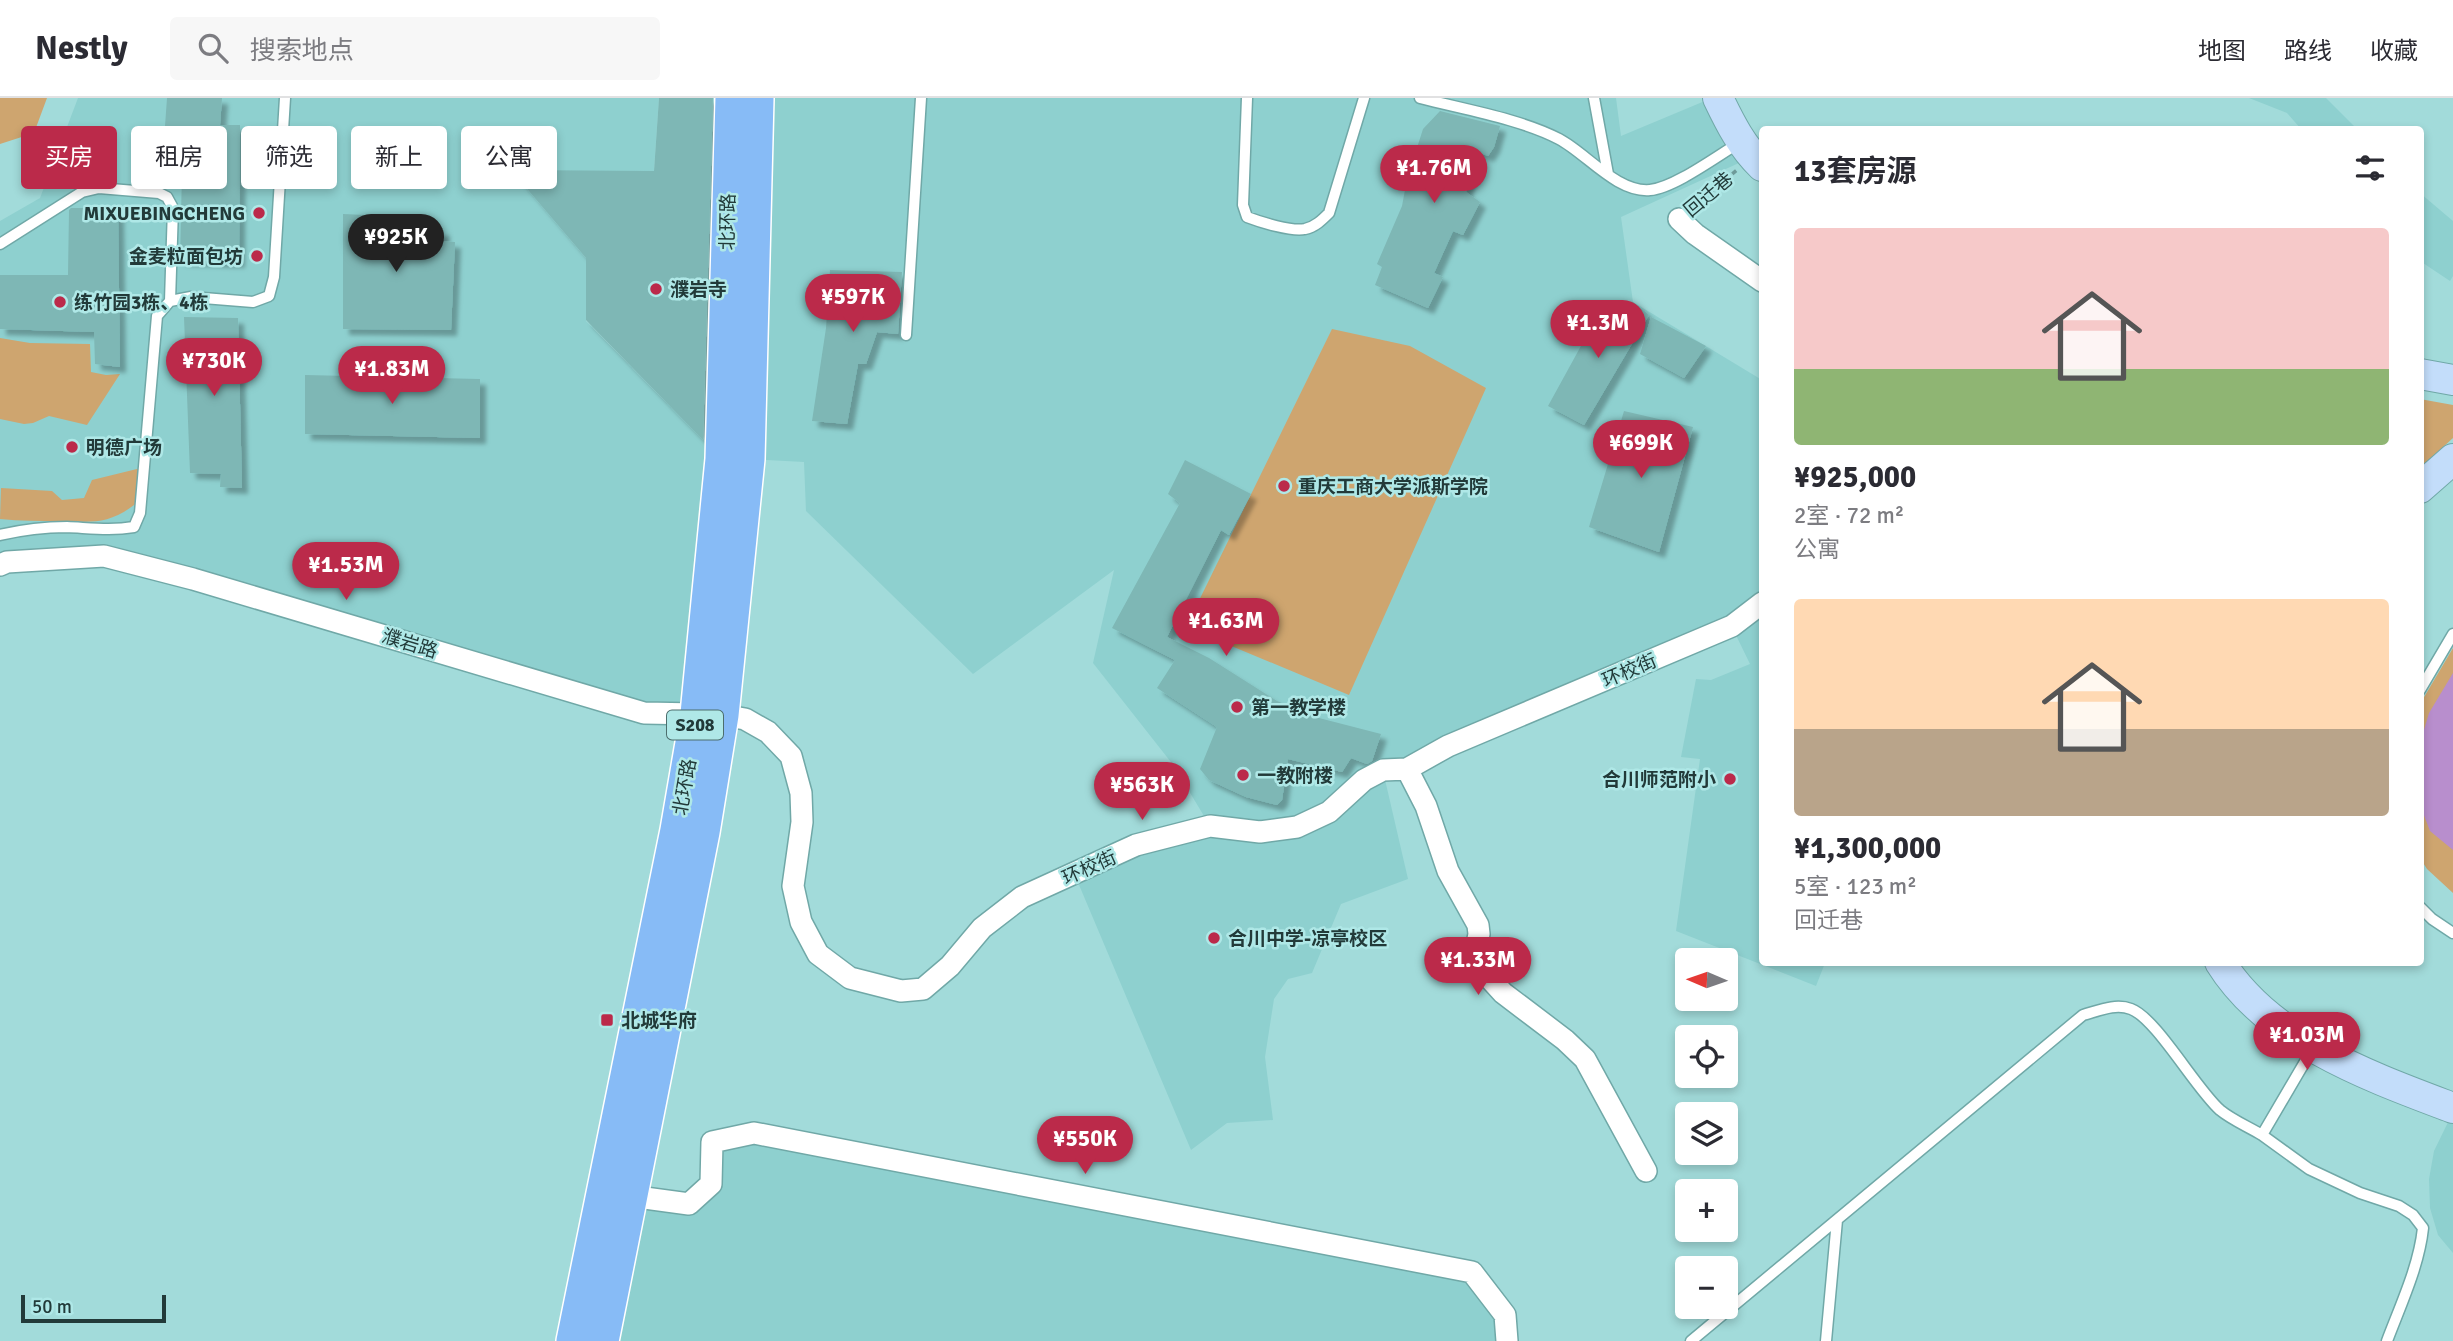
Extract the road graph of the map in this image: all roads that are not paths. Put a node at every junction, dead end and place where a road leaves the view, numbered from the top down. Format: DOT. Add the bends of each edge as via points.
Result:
graph roads {
  1 [pos="285,98"];
  2 [pos="732,98"];
  3 [pos="757,98"];
  4 [pos="921,98"];
  5 [pos="1247,98"];
  6 [pos="1364,98"];
  7 [pos="1420,98"];
  8 [pos="1594,98"];
  9 [pos="1717,98"];
  10 [pos="1752,155"];
  11 [pos="1608,174"];
  12 [pos="1679,219"];
  13 [pos="0,244"];
  14 [pos="1759,279"];
  15 [pos="170,302"];
  16 [pos="906,335"];
  17 [pos="2424,375"];
  18 [pos="2453,380"];
  19 [pos="2453,459"];
  20 [pos="2424,484"];
  21 [pos="0,536"];
  22 [pos="0,565"];
  23 [pos="1759,605"];
  24 [pos="2453,634"];
  25 [pos="2424,683"];
  26 [pos="709,715"];
  27 [pos="1408,769"];
  28 [pos="2424,910"];
  29 [pos="2453,933"];
  30 [pos="2223,966"];
  31 [pos="2314,1046"];
  32 [pos="2453,1108"];
  33 [pos="2262,1135"];
  34 [pos="1646,1171"];
  35 [pos="630,1196"];
  36 [pos="1837,1220"];
  37 [pos="573,1341"];
  38 [pos="602,1341"];
  39 [pos="1507,1341"];
  40 [pos="1691,1341"];
  41 [pos="1826,1341"];
  42 [pos="2387,1341"];
  1 -- 15 [label="lane" via="269,296 253,302 191,297"];
  2 -- 26 [label="main road, 北环路 / S208"];
  3 -- 26 [label="main road, 北环路 / S208" via="748,459"];
  4 -- 16 [label="lane"];
  5 -- 6 [label="lane" via="1243,205 1247,218 1303,230 1329,213"];
  7 -- 11 [label="lane" via="1532,127 1560,139"];
  8 -- 11 [label="lane"];
  9 -- 10 [label="main road"];
  10 -- 11 [label="lane" via="1651,190 1629,188"];
  12 -- 14 [label="street, 回迁巷"];
  13 -- 15 [label="lane" via="82,192 99,188 159,193 173,208"];
  15 -- 21 [label="lane" via="157,316 140,513 134,527 65,527"];
  17 -- 18 [label="main road"];
  19 -- 20 [label="main road"];
  22 -- 26 [label="street, 濮岩路" via="104,556 644,713"];
  23 -- 27 [label="street, 环校街" via="1732,626 1448,746"];
  24 -- 25 [label="lane"];
  26 -- 27 [label="street, 环校街" via="745,719 768,732 792,756 802,822 793,886 801,922 818,954 850,978 901,991 923,989 982,928 1022,897 1136,845 1210,826 1260,832 1297,827 1329,813 1364,780 1383,771"];
  26 -- 35 [label="main road, 北环路 / S208" via="703,832"];
  26 -- 37 [label="main road, 北环路 / S208" via="677,830"];
  27 -- 34 [label="street" via="1448,871 1478,925 1476,961 1503,993 1585,1059"];
  28 -- 29 [label="lane"];
  30 -- 31 [label="main road" via="2252,1000 2293,1035"];
  31 -- 32 [label="main road" via="2367,1075"];
  31 -- 33 [label="lane"];
  33 -- 36 [label="lane" via="2221,1110 2151,1025 2132,1009 2111,1007 2083,1015"];
  33 -- 42 [label="lane" via="2309,1169 2399,1206 2423,1228"];
  35 -- 38 [label="main road, 北环路 / S208"];
  35 -- 39 [label="street" via="689,1204 711,1184 712,1142 754,1133 1472,1272 1505,1315"];
  36 -- 40 [label="lane"];
  36 -- 41 [label="lane"];
}
